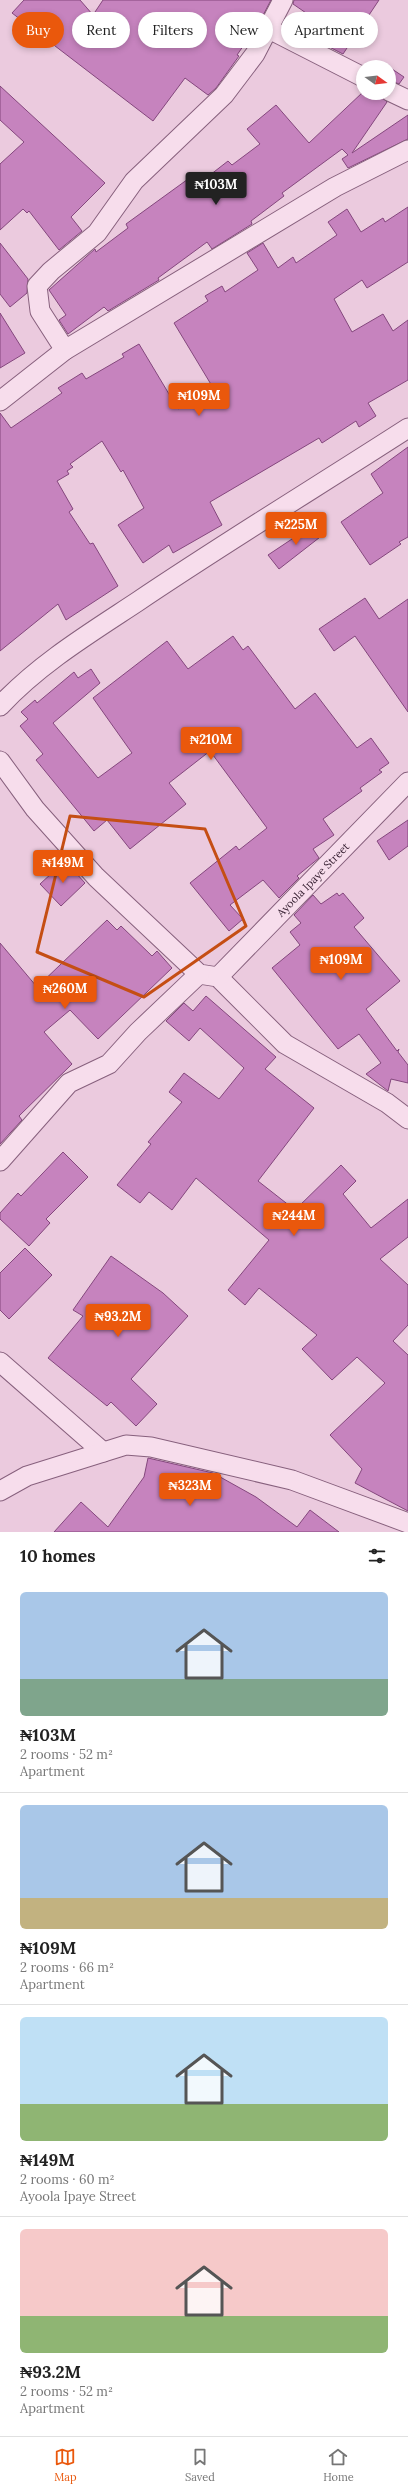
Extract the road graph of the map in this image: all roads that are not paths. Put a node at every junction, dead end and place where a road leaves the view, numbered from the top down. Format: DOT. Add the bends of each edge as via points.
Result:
graph roads {
  1 [pos="283,0"];
  2 [pos="273,21"];
  3 [pos="273,31"];
  4 [pos="258,48"];
  5 [pos="356,73"];
  6 [pos="396,94"];
  7 [pos="408,100"];
  8 [pos="408,151"];
  9 [pos="65,350"];
  10 [pos="0,401"];
  11 [pos="408,428"];
  12 [pos="0,706"];
  13 [pos="0,762"];
  14 [pos="408,782"];
  15 [pos="208,975"];
  16 [pos="408,1119"];
  17 [pos="0,1161"];
  18 [pos="0,1362"];
  19 [pos="103,1452"];
  20 [pos="0,1491"];
  21 [pos="408,1524"];
  1 -- 2 [label="street"];
  3 -- 5 [label="street"];
  4 -- 9 [label="street" via="224,95 134,181 96,233 37,286 40,311"];
  6 -- 7 [label="street"];
  8 -- 9 [label="street" via="335,187"];
  9 -- 10 [label="street"];
  11 -- 12 [label="street" via="208,554 67,648 15,690"];
  13 -- 15 [label="street" via="35,808 96,877"];
  14 -- 15 [label="street, Ayoola Ipaye Street"];
  15 -- 16 [label="street" via="285,1044 387,1103"];
  15 -- 17 [label="street, Ayoola Ipaye Street" via="138,1032 109,1064 69,1083"];
  18 -- 19 [label="street"];
  19 -- 20 [label="street" via="27,1476"];
  19 -- 21 [label="street" via="126,1445 151,1447 292,1480"];
}
